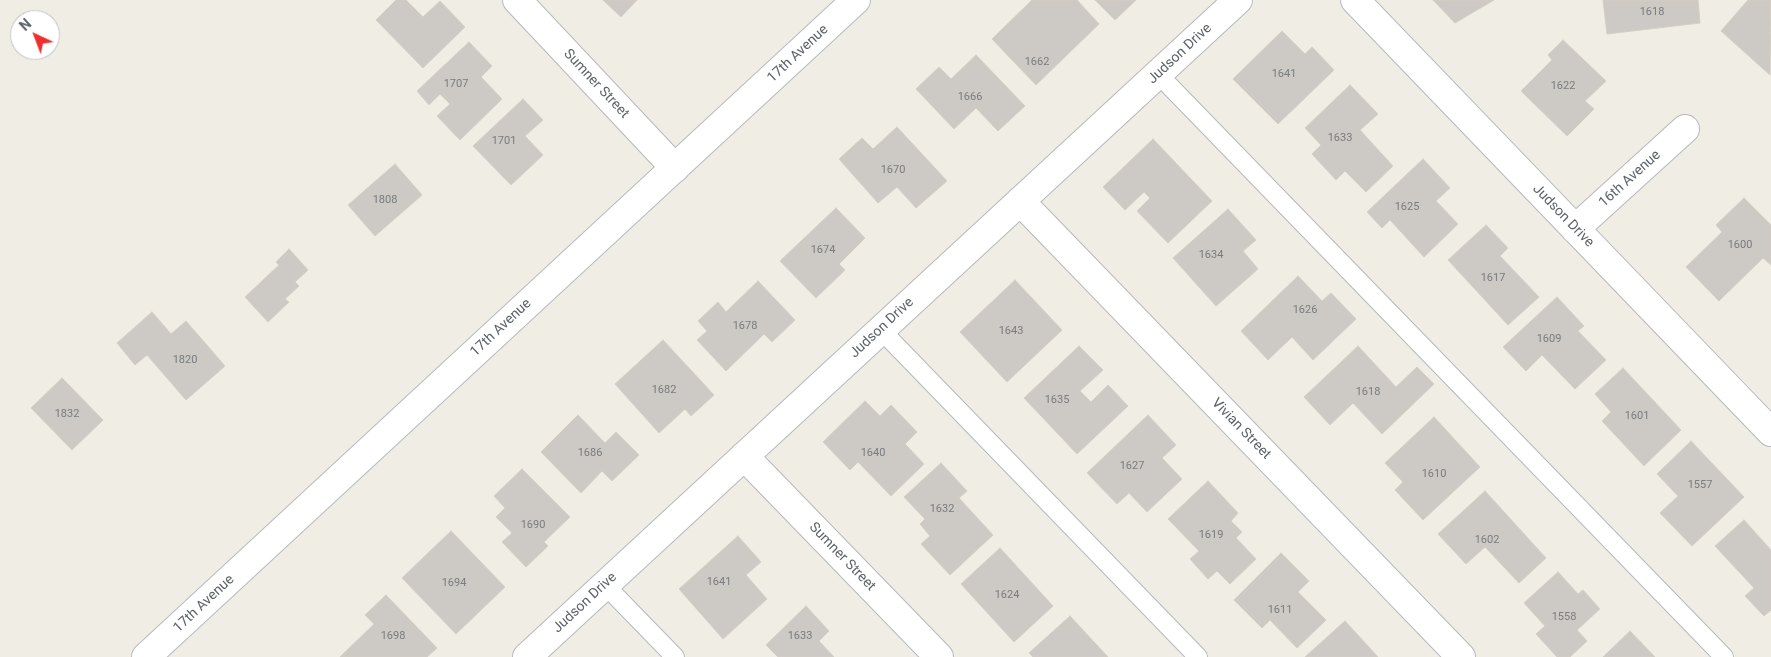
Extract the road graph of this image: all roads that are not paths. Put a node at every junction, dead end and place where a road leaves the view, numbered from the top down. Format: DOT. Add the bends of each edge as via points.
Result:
graph roads {
  1 [pos="517,0"];
  2 [pos="856,0"];
  3 [pos="1238,0"];
  4 [pos="1355,0"];
  5 [pos="1158,74"];
  6 [pos="1686,129"];
  7 [pos="675,168"];
  8 [pos="1020,201"];
  9 [pos="1575,229"];
  10 [pos="880,330"];
  11 [pos="1771,432"];
  12 [pos="744,456"];
  13 [pos="605,585"];
  14 [pos="146,657"];
  15 [pos="527,657"];
  16 [pos="675,657"];
  17 [pos="939,657"];
  18 [pos="1198,657"];
  19 [pos="1461,657"];
  20 [pos="1724,657"];
  1 -- 7 [label="street, Sumner Street"];
  2 -- 7 [label="street, 17th Avenue"];
  3 -- 5 [label="street, Judson Drive"];
  4 -- 9 [label="street, Judson Drive"];
  5 -- 8 [label="street, Judson Drive"];
  5 -- 20 [label="lane"];
  6 -- 9 [label="street, 16th Avenue"];
  7 -- 14 [label="street, 17th Avenue"];
  8 -- 10 [label="street, Judson Drive"];
  8 -- 19 [label="street, Vivian Street"];
  9 -- 11 [label="street, Judson Drive"];
  10 -- 12 [label="street, Judson Drive"];
  10 -- 18 [label="lane"];
  12 -- 13 [label="street, Judson Drive"];
  12 -- 17 [label="street, Sumner Street"];
  13 -- 15 [label="street, Judson Drive"];
  13 -- 16 [label="lane"];
}
